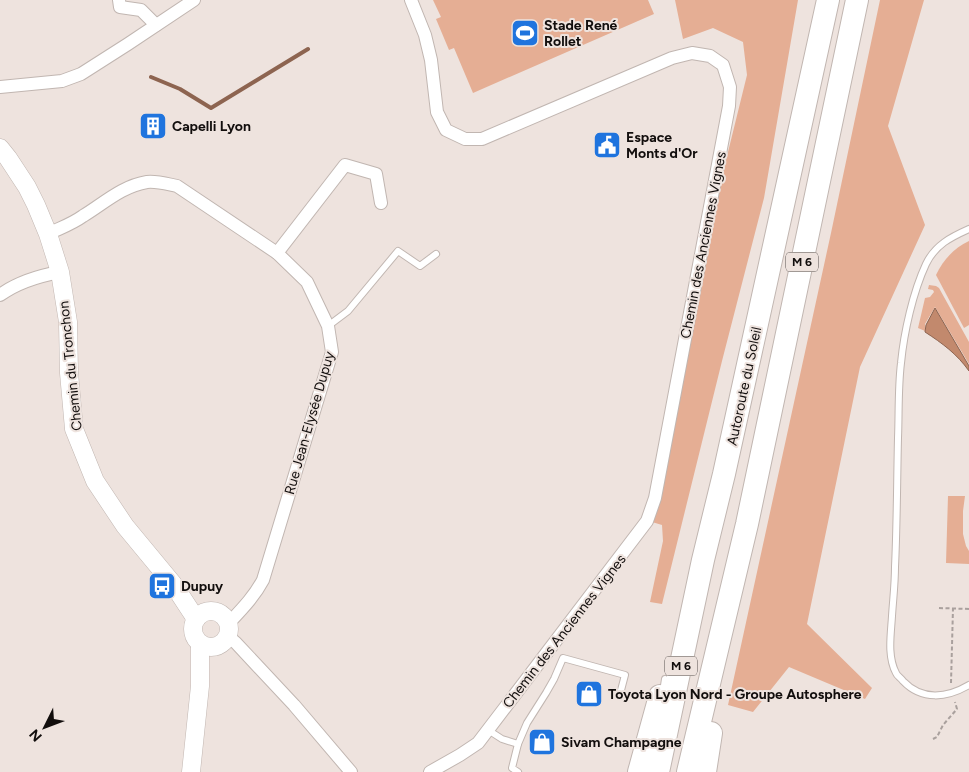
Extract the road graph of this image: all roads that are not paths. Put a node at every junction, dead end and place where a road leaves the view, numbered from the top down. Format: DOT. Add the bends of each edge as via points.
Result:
graph roads {
  1 [pos="119,0"];
  2 [pos="194,0"];
  3 [pos="411,0"];
  4 [pos="828,0"];
  5 [pos="857,0"];
  6 [pos="156,25"];
  7 [pos="0,87"];
  8 [pos="0,148"];
  9 [pos="381,203"];
  10 [pos="969,229"];
  11 [pos="48,234"];
  12 [pos="277,253"];
  13 [pos="436,254"];
  14 [pos="60,272"];
  15 [pos="0,295"];
  16 [pos="328,326"];
  17 [pos="747,524"];
  18 [pos="703,560"];
  19 [pos="216,621"];
  20 [pos="206,645"];
  21 [pos="549,651"];
  22 [pos="563,658"];
  23 [pos="665,679"];
  24 [pos="969,686"];
  25 [pos="620,694"];
  26 [pos="488,730"];
  27 [pos="656,738"];
  28 [pos="518,744"];
  29 [pos="191,772"];
  30 [pos="350,772"];
  31 [pos="430,772"];
  32 [pos="518,772"];
  33 [pos="640,772"];
  34 [pos="658,772"];
  35 [pos="688,772"];
  36 [pos="705,772"];
  1 -- 6 [label="street" via="120,7 141,10"];
  2 -- 6 [label="street"];
  3 -- 21 [label="street, Chemin des Anciennes Vignes" via="431,60 437,112 446,130 465,139 482,138 692,52 710,56 723,65 730,87 656,498 647,522"];
  4 -- 18 [label="highway, Autoroute du Soleil / M 6"];
  5 -- 17 [label="highway, M 6"];
  6 -- 7 [label="street" via="81,74 62,81"];
  8 -- 11 [label="street, Chemin du Tronchon" via="27,187"];
  9 -- 12 [label="street" via="376,174 345,165"];
  10 -- 24 [label="lane" via="946,240 931,254 920,279 904,339 899,386 891,645 896,673 919,693 944,695"];
  11 -- 12 [label="street, Rue Jean-Elysée Dupuy" via="70,224 121,191 147,182 161,182 183,189"];
  11 -- 14 [label="street, Chemin du Tronchon"];
  12 -- 16 [label="street, Rue Jean-Elysée Dupuy" via="307,282"];
  13 -- 16 [label="lane" via="420,266 398,251 348,310"];
  14 -- 15 [label="street" via="22,282"];
  14 -- 19 [label="street, Chemin du Tronchon" via="68,322 74,429 95,481 125,526 163,572"];
  16 -- 19 [label="street, Rue Jean-Elysée Dupuy" via="332,352 263,580 252,597"];
  17 -- 35 [label="highway, M 6"];
  17 -- 36 [label="highway" via="740,582"];
  18 -- 23 [label="highway"];
  18 -- 34 [label="highway, Autoroute du Soleil / M 6"];
  19 -- 20 [label="street" via="221,644"];
  19 -- 20 [label="street" via="193,626 197,641"];
  19 -- 30 [label="street" via="294,705"];
  20 -- 29 [label="street"];
  21 -- 22 [label="lane"];
  21 -- 26 [label="street, Chemin des Anciennes Vignes"];
  22 -- 25 [label="lane" via="625,675"];
  22 -- 28 [label="lane"];
  23 -- 27 [label="lane"];
  23 -- 33 [label="highway"];
  26 -- 28 [label="lane"];
  26 -- 31 [label="street, Chemin des Anciennes Vignes" via="478,743"];
  28 -- 32 [label="lane" via="512,768"];
}
